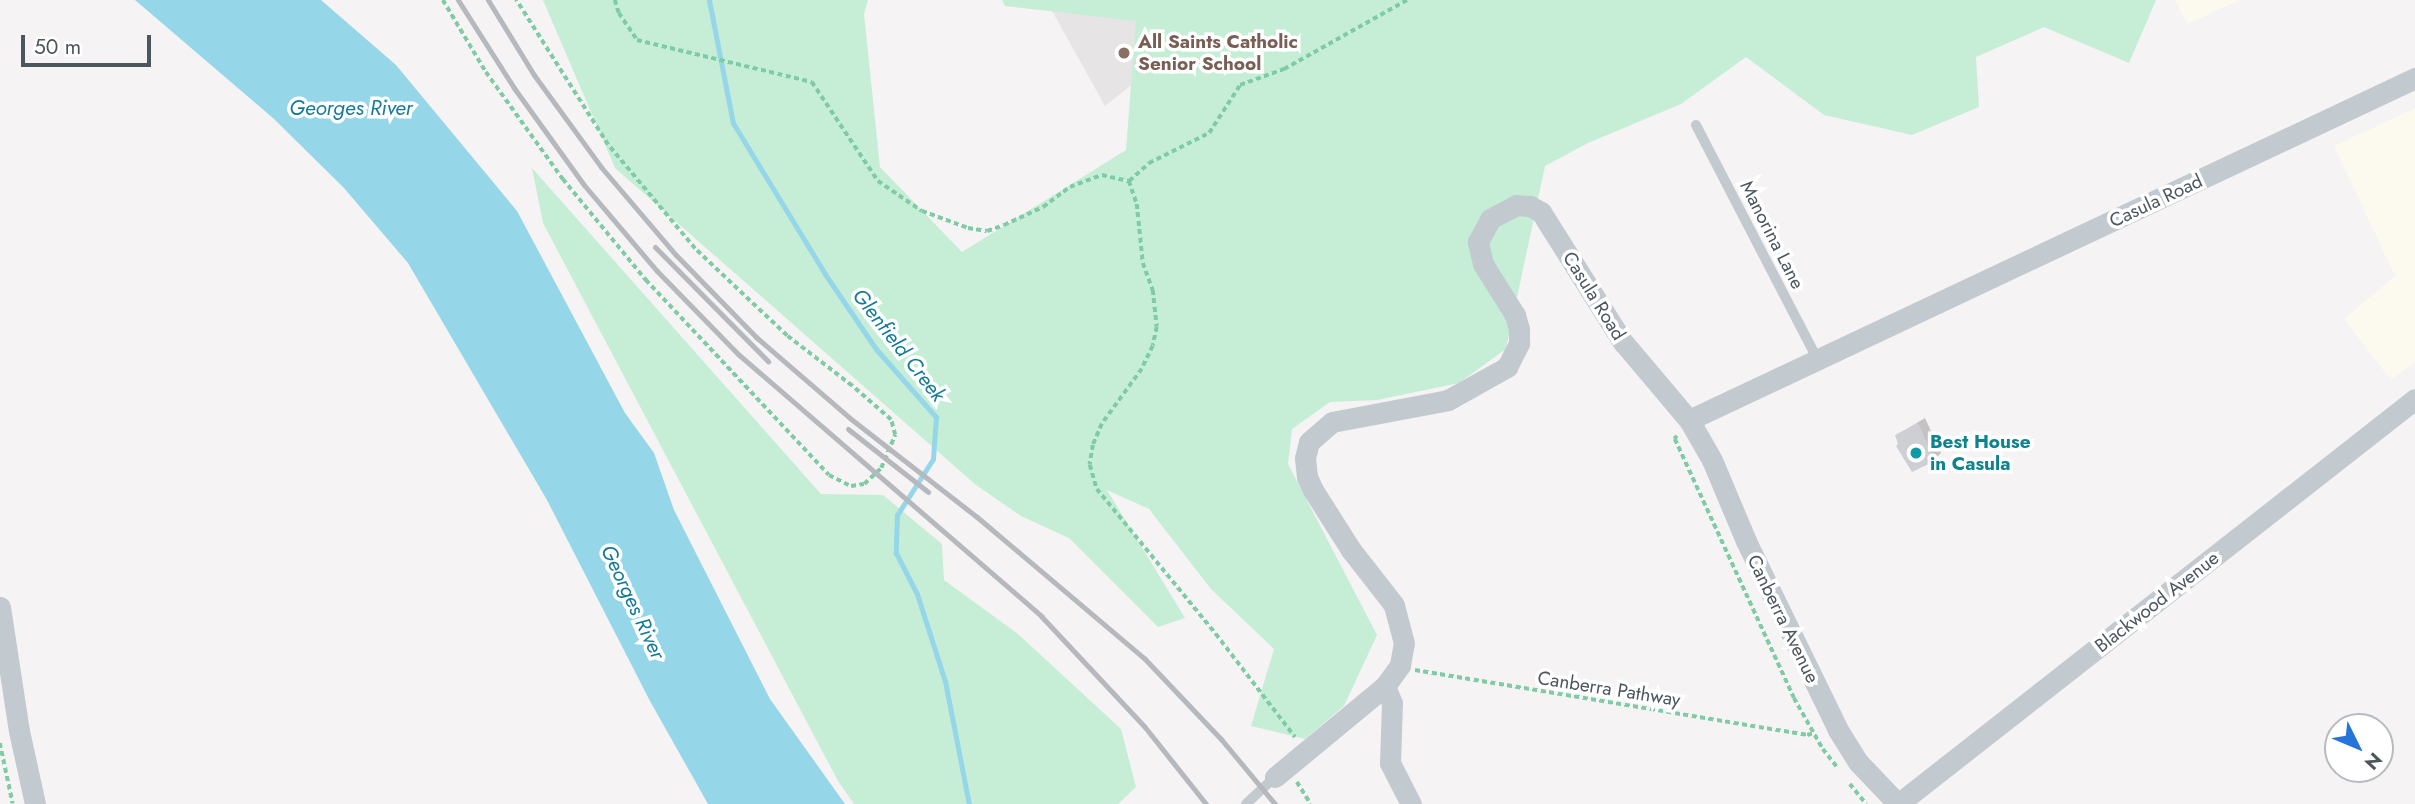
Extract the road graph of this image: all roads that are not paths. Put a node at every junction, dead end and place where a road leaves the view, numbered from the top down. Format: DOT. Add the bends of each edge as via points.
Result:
graph roads {
  1 [pos="2415,78"];
  2 [pos="1696,125"];
  3 [pos="1818,360"];
  4 [pos="2415,399"];
  5 [pos="1689,420"];
  6 [pos="0,607"];
  7 [pos="1385,686"];
  8 [pos="1285,777"];
  9 [pos="35,804"];
  10 [pos="1247,804"];
  11 [pos="1411,804"];
  12 [pos="1898,804"];
  1 -- 3 [label="street, Casula Road"];
  2 -- 3 [label="lane, Manorina Lane"];
  3 -- 5 [label="street, Casula Road"];
  4 -- 12 [label="street, Blackwood Avenue"];
  5 -- 7 [label="street, Casula Road" via="1623,342 1541,212 1516,205 1497,213 1480,237 1479,252 1520,329 1519,343 1507,367 1435,404 1332,422 1319,430 1306,451 1307,477 1320,503 1394,605 1404,643 1400,665"];
  5 -- 12 [label="street, Canberra Avenue" via="1838,730 1858,762"];
  6 -- 9 [label="street"];
  7 -- 8 [label="street"];
  7 -- 11 [label="street" via="1392,704 1390,763"];
  8 -- 10 [label="lane"];
}
